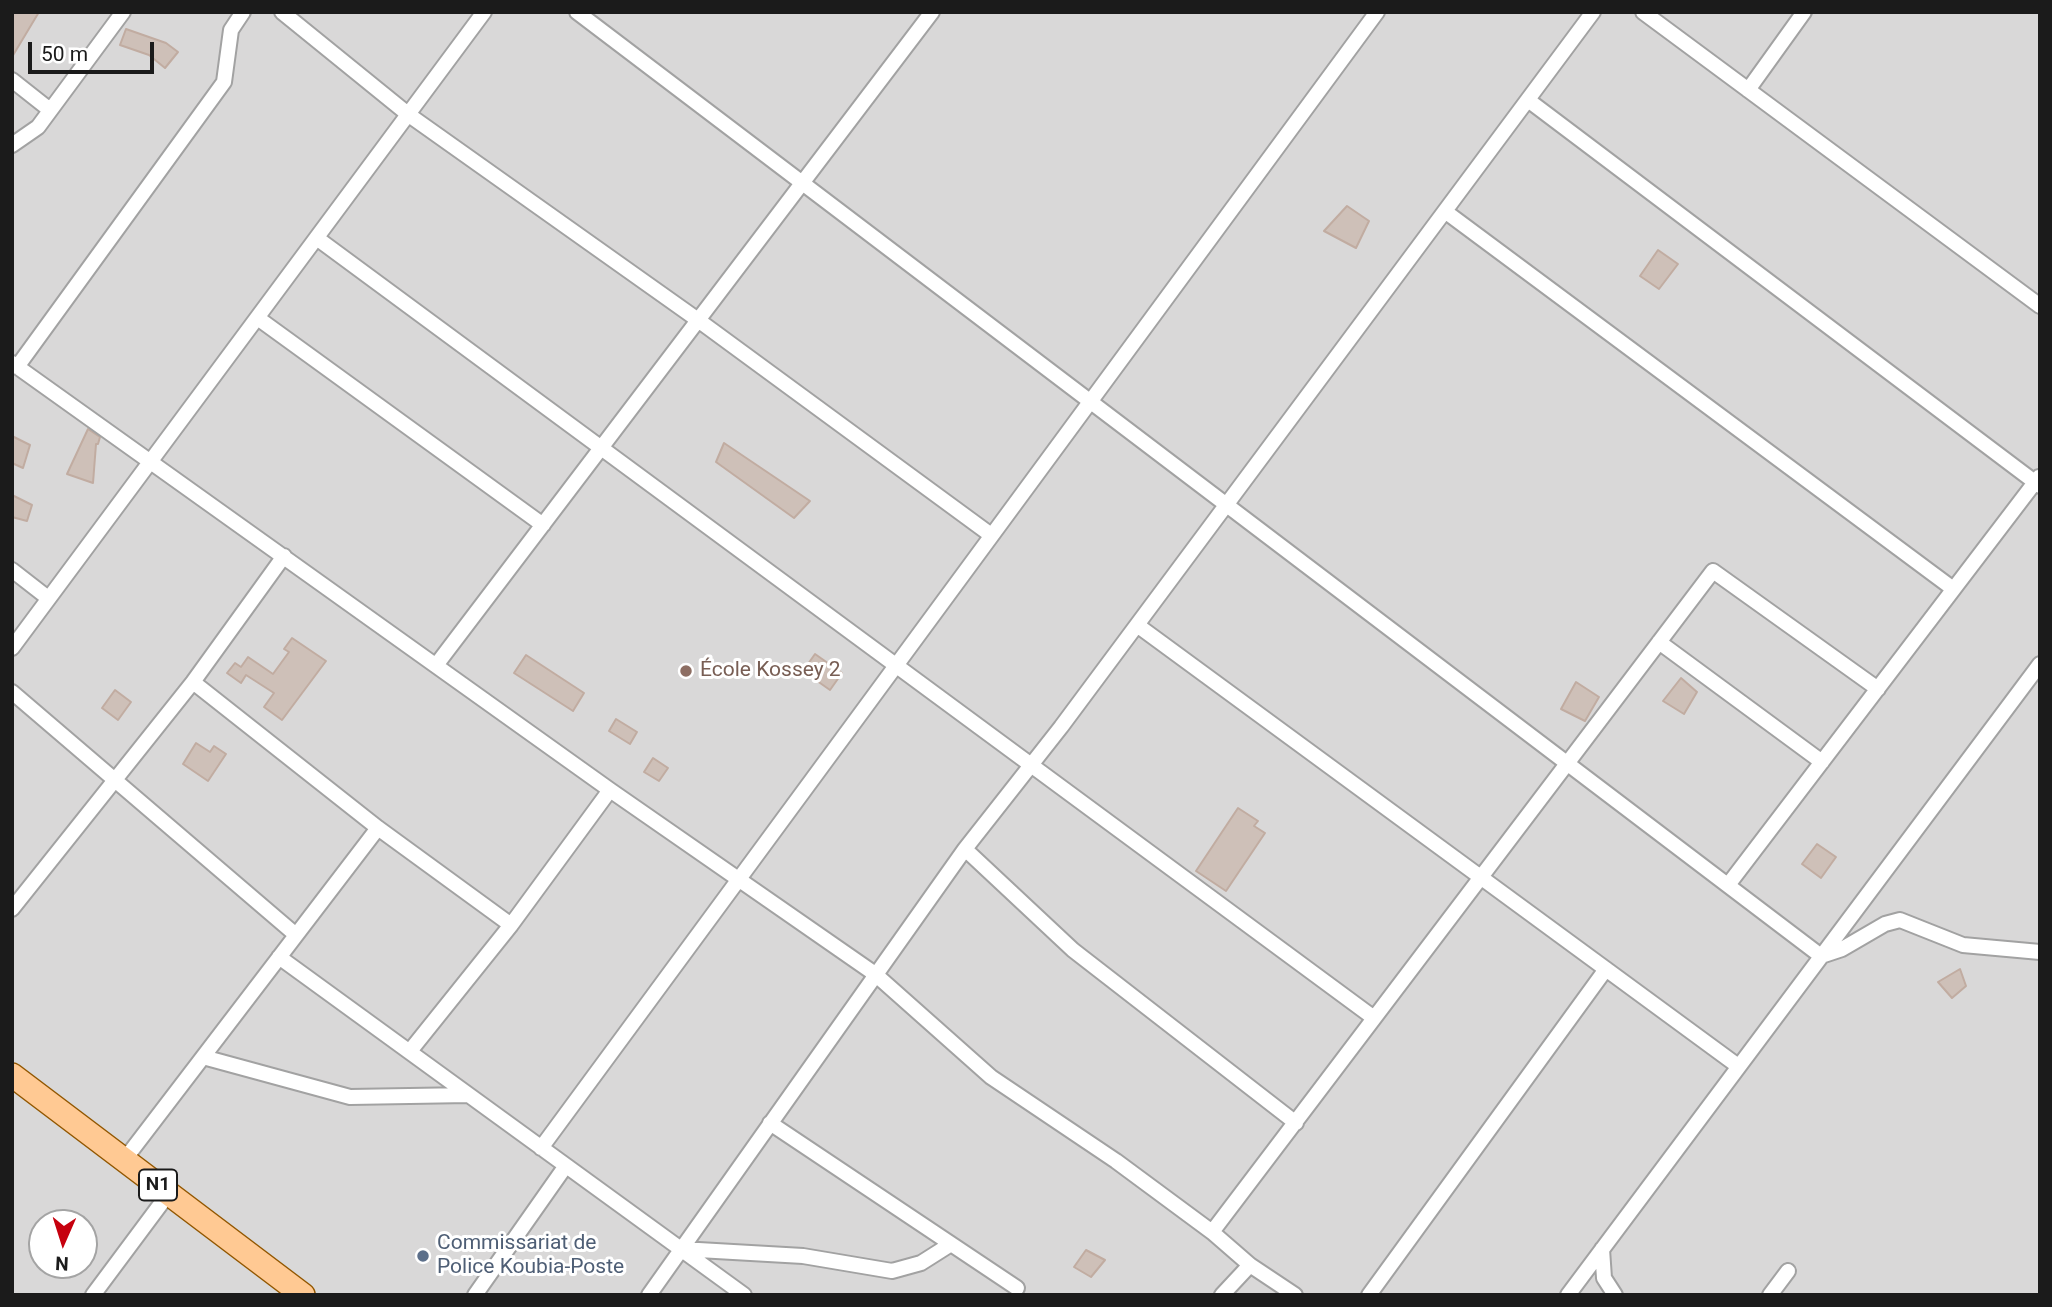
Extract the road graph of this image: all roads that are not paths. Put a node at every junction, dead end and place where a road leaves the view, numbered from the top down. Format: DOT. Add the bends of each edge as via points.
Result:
graph roads {
  1 [pos="123,12"];
  2 [pos="243,12"];
  3 [pos="282,12"];
  4 [pos="484,12"];
  5 [pos="577,12"];
  6 [pos="932,12"];
  7 [pos="1377,12"];
  8 [pos="1594,12"];
  9 [pos="1643,12"];
  10 [pos="1804,12"];
  11 [pos="12,80"];
  12 [pos="1748,90"];
  13 [pos="1528,100"];
  14 [pos="50,110"];
  15 [pos="409,114"];
  16 [pos="12,145"];
  17 [pos="802,184"];
  18 [pos="1446,212"];
  19 [pos="318,239"];
  20 [pos="2040,306"];
  21 [pos="259,319"];
  22 [pos="698,320"];
  23 [pos="15,365"];
  24 [pos="1089,402"];
  25 [pos="601,448"];
  26 [pos="152,463"];
  27 [pos="2038,481"];
  28 [pos="1226,507"];
  29 [pos="543,525"];
  30 [pos="991,535"];
  31 [pos="284,556"];
  32 [pos="12,570"];
  33 [pos="1952,588"];
  34 [pos="48,598"];
  35 [pos="1137,625"];
  36 [pos="1659,642"];
  37 [pos="12,648"];
  38 [pos="437,664"];
  39 [pos="2040,664"];
  40 [pos="895,665"];
  41 [pos="193,682"];
  42 [pos="1878,689"];
  43 [pos="12,692"];
  44 [pos="1822,762"];
  45 [pos="1567,764"];
  46 [pos="1032,766"];
  47 [pos="115,780"];
  48 [pos="610,790"];
  49 [pos="378,828"];
  50 [pos="965,849"];
  51 [pos="739,877"];
  52 [pos="1481,877"];
  53 [pos="1728,885"];
  54 [pos="12,909"];
  55 [pos="511,925"];
  56 [pos="296,935"];
  57 [pos="2040,952"];
  58 [pos="1821,956"];
  59 [pos="279,957"];
  60 [pos="1606,969"];
  61 [pos="875,974"];
  62 [pos="1374,1018"];
  63 [pos="410,1051"];
  64 [pos="203,1057"];
  65 [pos="1738,1066"];
  66 [pos="12,1075"];
  67 [pos="469,1095"];
  68 [pos="770,1123"];
  69 [pos="1296,1123"];
  70 [pos="541,1148"];
  71 [pos="125,1159"];
  72 [pos="565,1167"];
  73 [pos="169,1194"];
  74 [pos="1212,1232"];
  75 [pos="951,1244"];
  76 [pos="681,1249"];
  77 [pos="1602,1249"];
  78 [pos="1250,1265"];
  79 [pos="1788,1271"];
  80 [pos="1017,1287"];
  81 [pos="93,1295"];
  82 [pos="303,1295"];
  83 [pos="475,1295"];
  84 [pos="649,1295"];
  85 [pos="744,1295"];
  86 [pos="1222,1295"];
  87 [pos="1295,1295"];
  88 [pos="1369,1295"];
  89 [pos="1567,1295"];
  90 [pos="1615,1295"];
  91 [pos="1770,1295"];
  1 -- 14 [label="street"];
  2 -- 23 [label="street" via="231,30 224,82"];
  3 -- 15 [label="street"];
  4 -- 15 [label="street"];
  5 -- 17 [label="street"];
  6 -- 17 [label="street"];
  7 -- 24 [label="street"];
  8 -- 13 [label="street"];
  9 -- 12 [label="street"];
  10 -- 12 [label="street"];
  11 -- 14 [label="street"];
  12 -- 20 [label="street"];
  13 -- 18 [label="street"];
  13 -- 27 [label="street"];
  14 -- 16 [label="street" via="38,127"];
  15 -- 19 [label="street"];
  15 -- 22 [label="street"];
  17 -- 22 [label="street"];
  17 -- 24 [label="street"];
  18 -- 28 [label="street"];
  18 -- 33 [label="street"];
  19 -- 21 [label="street"];
  19 -- 25 [label="street"];
  21 -- 26 [label="street"];
  21 -- 29 [label="street"];
  22 -- 25 [label="street"];
  22 -- 30 [label="street"];
  23 -- 26 [label="street"];
  24 -- 28 [label="street"];
  24 -- 30 [label="street"];
  25 -- 29 [label="street"];
  25 -- 40 [label="street"];
  26 -- 31 [label="street"];
  26 -- 34 [label="street"];
  27 -- 33 [label="street"];
  28 -- 35 [label="street"];
  28 -- 45 [label="street"];
  29 -- 38 [label="street"];
  30 -- 40 [label="street"];
  31 -- 38 [label="street"];
  31 -- 41 [label="street"];
  32 -- 34 [label="street"];
  33 -- 42 [label="street"];
  34 -- 37 [label="street"];
  35 -- 46 [label="street"];
  35 -- 52 [label="street"];
  36 -- 42 [label="street" via="1713,571"];
  36 -- 44 [label="street"];
  36 -- 45 [label="street"];
  38 -- 48 [label="street"];
  39 -- 58 [label="street"];
  40 -- 46 [label="street"];
  40 -- 51 [label="street"];
  41 -- 47 [label="street"];
  41 -- 49 [label="street"];
  42 -- 44 [label="street"];
  43 -- 47 [label="street"];
  44 -- 53 [label="street"];
  45 -- 52 [label="street"];
  45 -- 53 [label="street"];
  46 -- 50 [label="street"];
  46 -- 62 [label="street"];
  47 -- 54 [label="street"];
  47 -- 56 [label="street"];
  48 -- 51 [label="street"];
  48 -- 55 [label="street"];
  49 -- 55 [label="street"];
  49 -- 56 [label="street"];
  50 -- 61 [label="street"];
  50 -- 69 [label="street" via="1073,950"];
  51 -- 61 [label="street"];
  51 -- 70 [label="street"];
  52 -- 60 [label="street"];
  52 -- 62 [label="street"];
  53 -- 58 [label="street"];
  55 -- 63 [label="street"];
  56 -- 59 [label="street"];
  57 -- 58 [label="street" via="1944,941 1900,920"];
  58 -- 65 [label="street"];
  59 -- 63 [label="street"];
  59 -- 64 [label="street"];
  60 -- 65 [label="street"];
  60 -- 88 [label="street"];
  61 -- 68 [label="street"];
  61 -- 74 [label="street" via="991,1077"];
  62 -- 69 [label="street"];
  63 -- 67 [label="street"];
  64 -- 67 [label="street" via="350,1097"];
  64 -- 71 [label="street"];
  65 -- 77 [label="street"];
  66 -- 71 [label="main road, N1"];
  67 -- 70 [label="street"];
  68 -- 75 [label="street"];
  68 -- 76 [label="street"];
  69 -- 74 [label="street"];
  70 -- 72 [label="street"];
  71 -- 73 [label="main road, N1"];
  72 -- 76 [label="street"];
  72 -- 83 [label="street"];
  73 -- 81 [label="street"];
  73 -- 82 [label="main road, N1"];
  74 -- 78 [label="street"];
  75 -- 76 [label="street" via="920,1263 892,1271 803,1256"];
  75 -- 80 [label="street"];
  76 -- 84 [label="street"];
  76 -- 85 [label="street"];
  77 -- 89 [label="street"];
  77 -- 90 [label="street" via="1604,1278"];
  78 -- 86 [label="street"];
  78 -- 87 [label="street"];
  79 -- 91 [label="street"];
}
